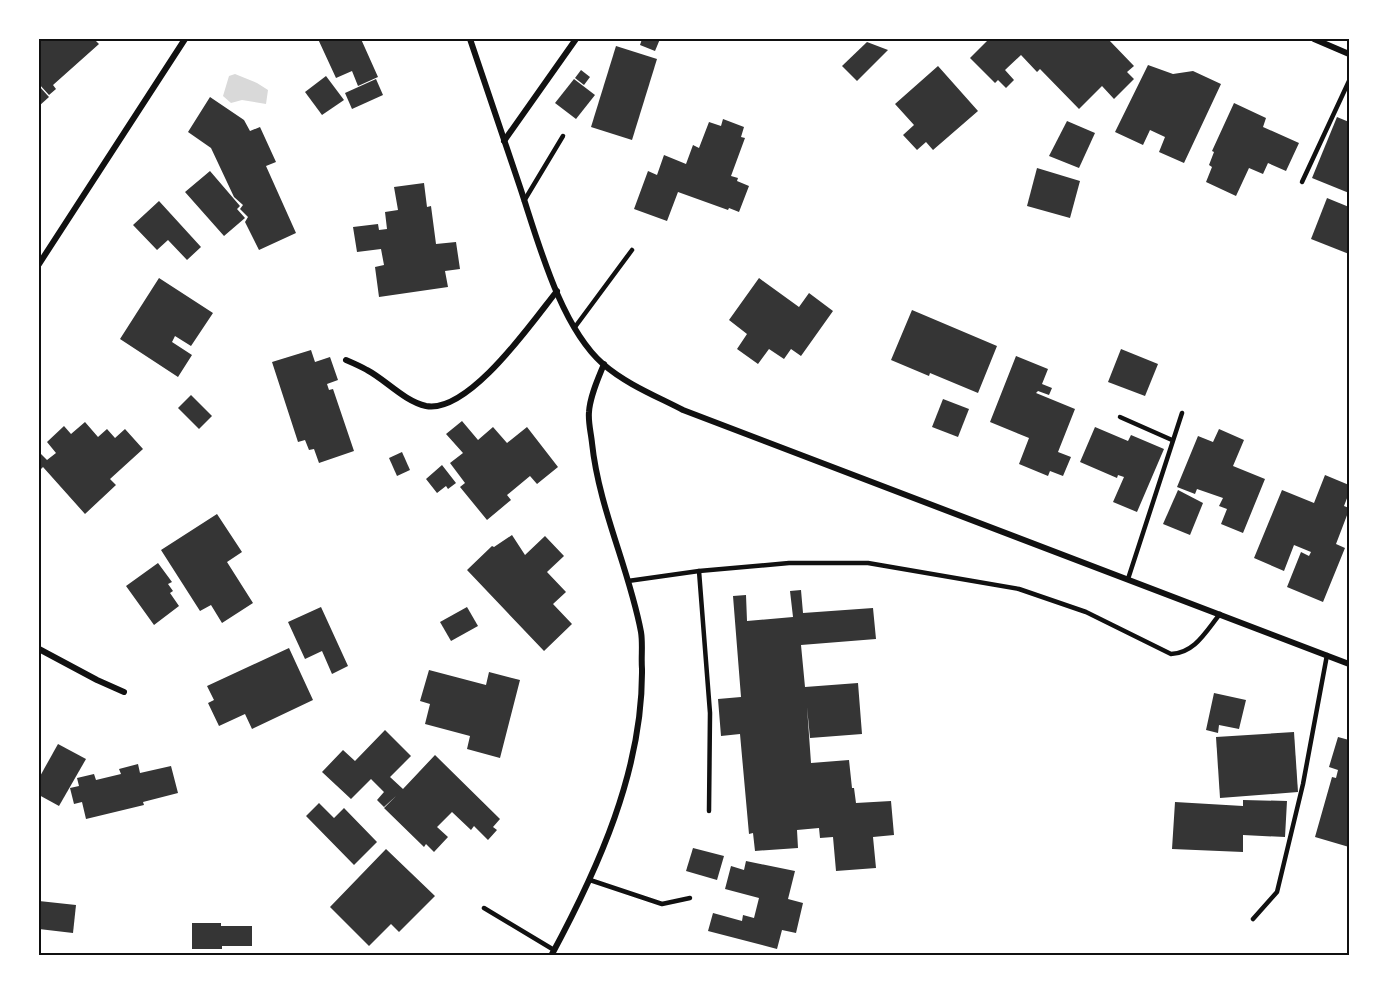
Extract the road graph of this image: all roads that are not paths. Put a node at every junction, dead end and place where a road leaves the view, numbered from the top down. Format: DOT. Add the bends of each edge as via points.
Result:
graph roads {
  1 [pos="185,39"];
  2 [pos="470,39"];
  3 [pos="576,39"];
  4 [pos="1314,39"];
  5 [pos="1349,54"];
  6 [pos="1349,81"];
  7 [pos="563,136"];
  8 [pos="504,141"];
  9 [pos="1302,182"];
  10 [pos="524,201"];
  11 [pos="632,250"];
  12 [pos="39,264"];
  13 [pos="557,291"];
  14 [pos="575,327"];
  15 [pos="346,360"];
  16 [pos="604,364"];
  17 [pos="1182,413"];
  18 [pos="1120,417"];
  19 [pos="1172,440"];
  20 [pos="699,571"];
  21 [pos="1128,579"];
  22 [pos="628,581"];
  23 [pos="1220,614"];
  24 [pos="39,649"];
  25 [pos="1327,655"];
  26 [pos="1349,664"];
  27 [pos="124,692"];
  28 [pos="709,811"];
  29 [pos="590,880"];
  30 [pos="690,898"];
  31 [pos="484,908"];
  32 [pos="1253,919"];
  33 [pos="552,953"];
  1 -- 12 [label="street"];
  2 -- 8 [label="street"];
  3 -- 8 [label="street"];
  4 -- 5 [label="street"];
  6 -- 9 [label="lane"];
  7 -- 10 [label="lane"];
  8 -- 10 [label="street"];
  10 -- 13 [label="street"];
  11 -- 14 [label="lane"];
  13 -- 14 [label="street"];
  13 -- 15 [label="street" via="500,361 477,385 454,400 428,406 414,401 367,369"];
  14 -- 16 [label="street"];
  16 -- 21 [label="street" via="683,410"];
  16 -- 22 [label="street" via="589,412 594,465"];
  17 -- 19 [label="lane"];
  18 -- 19 [label="lane"];
  19 -- 21 [label="lane"];
  20 -- 22 [label="lane"];
  20 -- 23 [label="lane" via="789,563 868,563 974,581 1019,589 1086,612 1171,654 1186,652 1197,644"];
  20 -- 28 [label="lane" via="710,713"];
  21 -- 23 [label="street"];
  22 -- 29 [label="street" via="641,634 642,688 621,799"];
  23 -- 25 [label="street"];
  24 -- 27 [label="street"];
  25 -- 26 [label="street"];
  25 -- 32 [label="lane" via="1304,784 1277,892"];
  29 -- 30 [label="lane" via="662,904"];
  29 -- 33 [label="street"];
  31 -- 33 [label="lane"];
}
